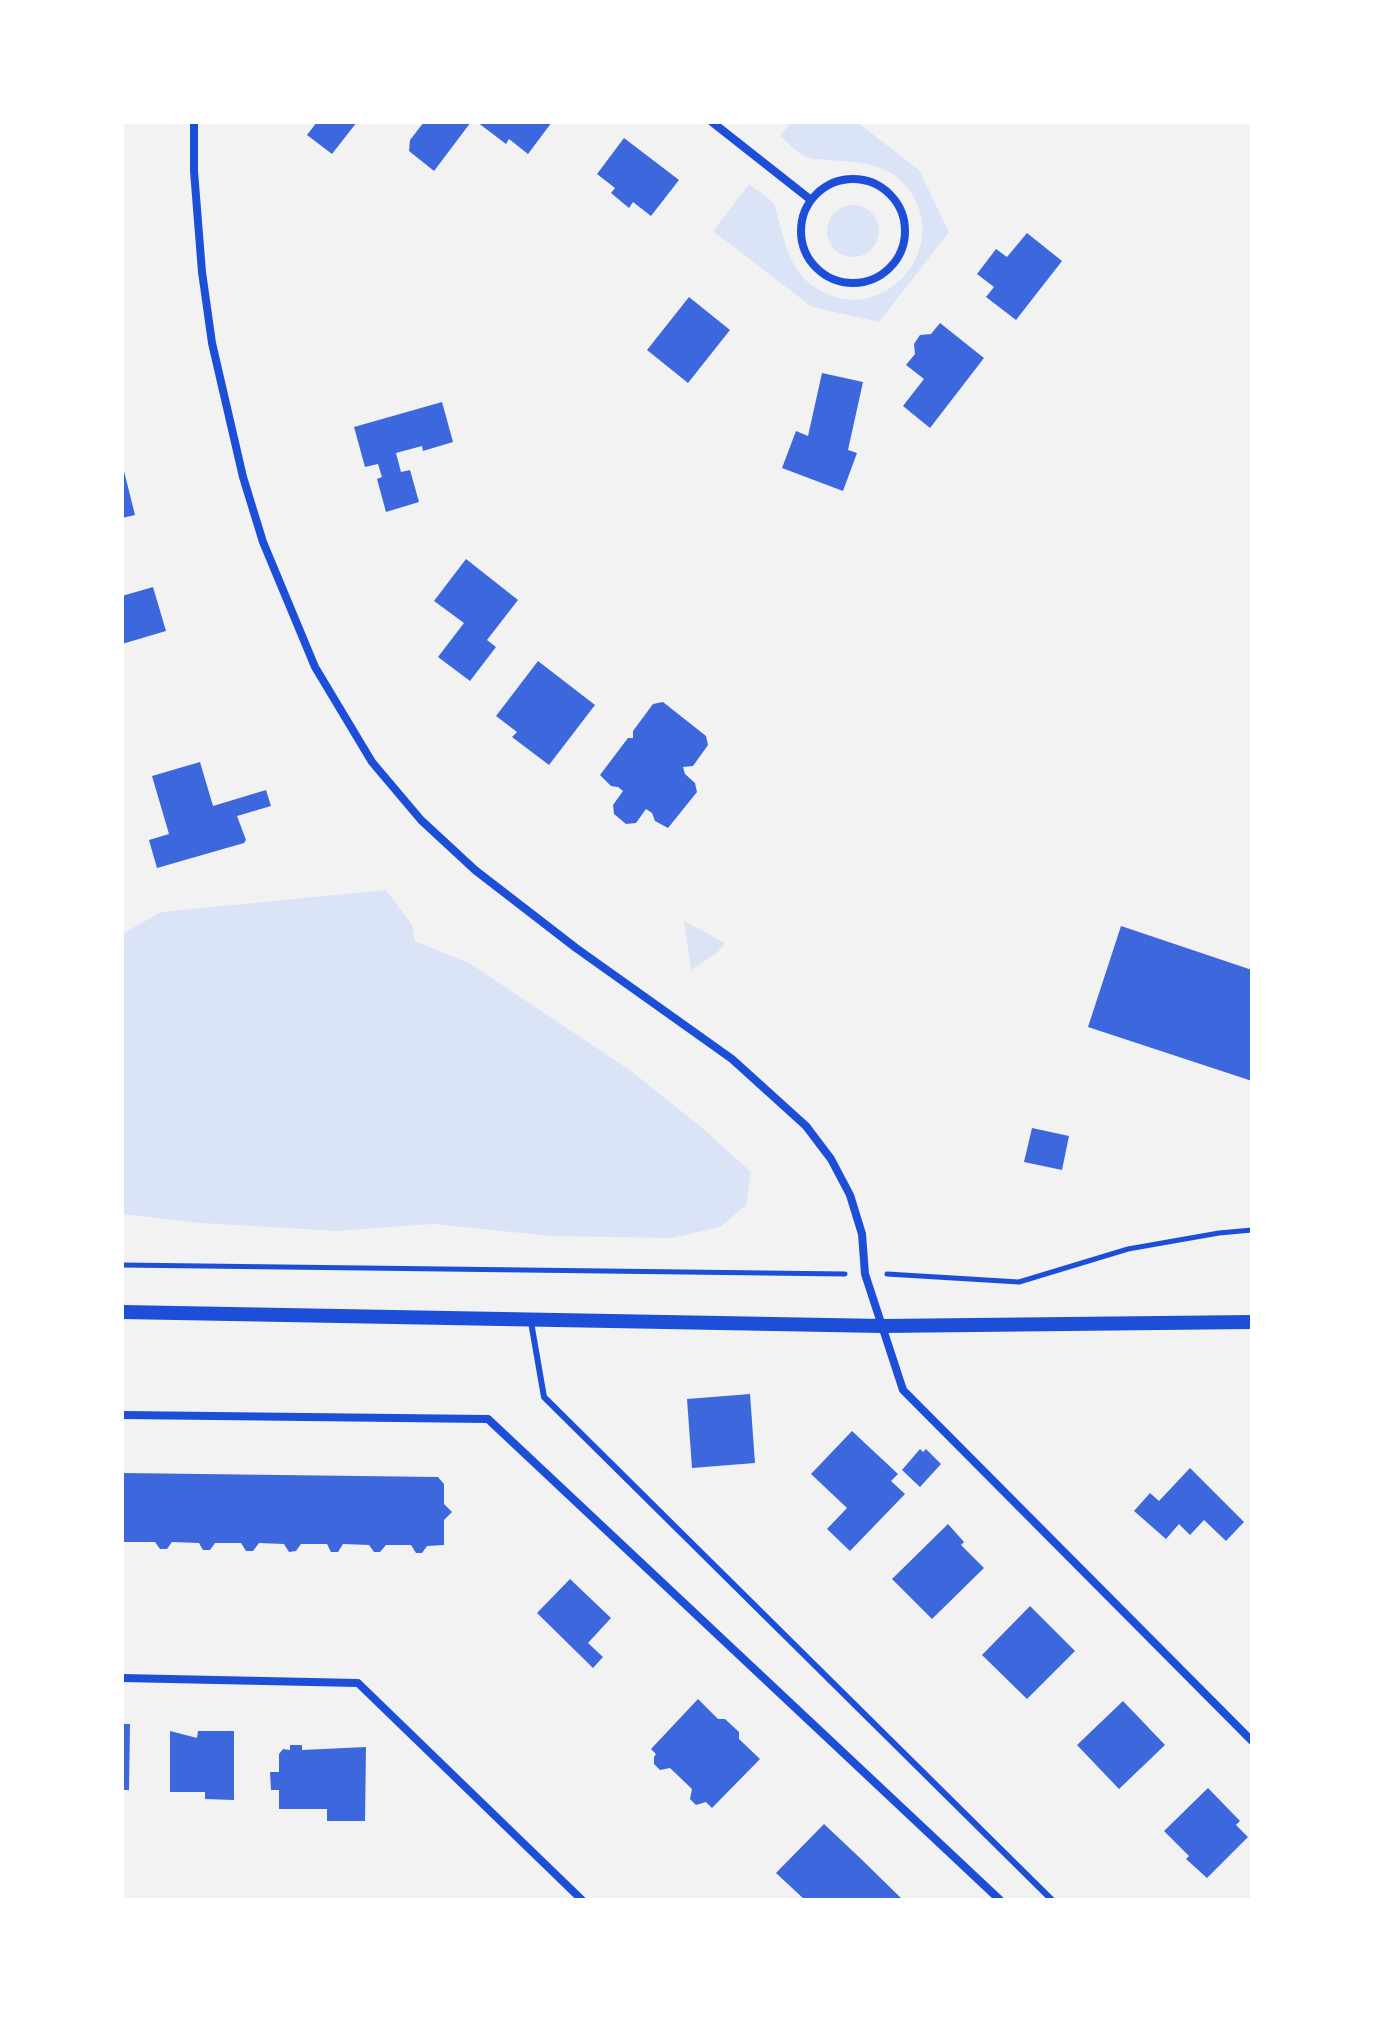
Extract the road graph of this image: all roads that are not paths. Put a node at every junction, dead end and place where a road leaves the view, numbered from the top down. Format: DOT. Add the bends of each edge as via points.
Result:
graph roads {
  1 [pos="194,122"];
  2 [pos="712,122"];
  3 [pos="811,200"];
  4 [pos="122,1312"];
  5 [pos="531,1318"];
  6 [pos="1252,1322"];
  7 [pos="882,1326"];
  8 [pos="122,1415"];
  9 [pos="122,1678"];
  10 [pos="1252,1741"];
  11 [pos="582,1900"];
  12 [pos="1000,1900"];
  13 [pos="1052,1900"];
  1 -- 7 [label="street" via="202,272 227,413 268,554 315,667 342,716 421,820 475,870 732,1059 806,1126 850,1195 862,1234 865,1274"];
  2 -- 3 [label="street"];
  3 -- 3 [label="street" via="802,221 803,244 822,272 843,282 866,281 895,262 904,240 903,217 884,189 863,180 840,180"];
  4 -- 5 [label="street"];
  5 -- 7 [label="street"];
  5 -- 13 [label="lane" via="544,1397"];
  6 -- 7 [label="street"];
  7 -- 10 [label="street" via="903,1390"];
  8 -- 12 [label="street" via="488,1419"];
  9 -- 11 [label="street" via="358,1683"];
}
